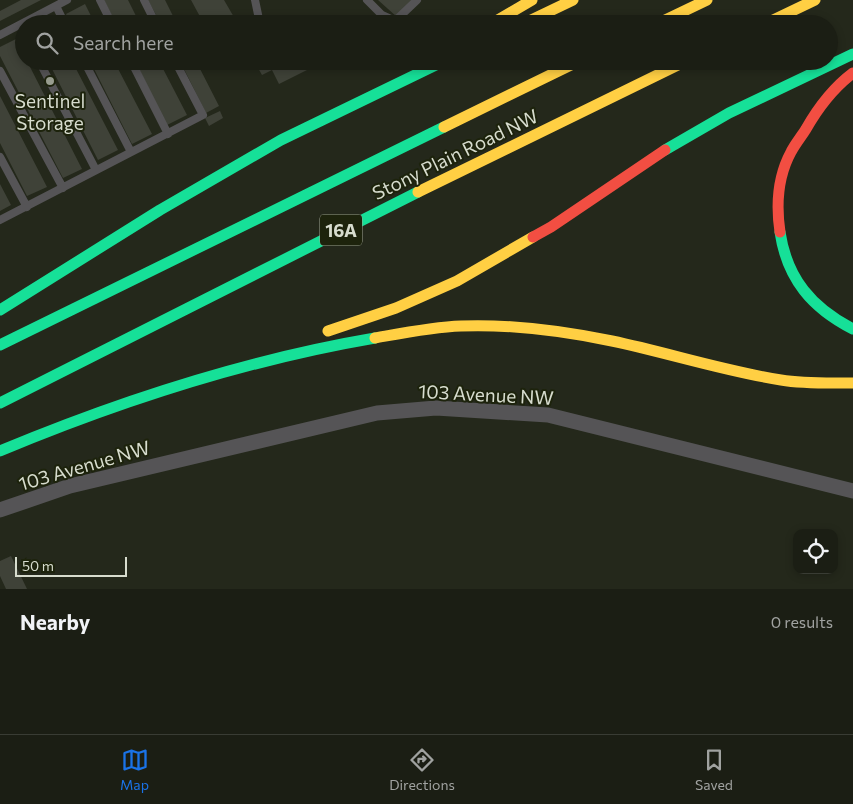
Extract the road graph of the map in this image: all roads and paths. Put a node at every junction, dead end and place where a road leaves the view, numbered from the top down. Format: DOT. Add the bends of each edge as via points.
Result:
graph roads {
  1 [pos="67,0"];
  2 [pos="100,0"];
  3 [pos="144,0"];
  4 [pos="255,0"];
  5 [pos="366,0"];
  6 [pos="417,0"];
  7 [pos="532,0"];
  8 [pos="573,0"];
  9 [pos="707,0"];
  10 [pos="815,0"];
  11 [pos="56,6"];
  12 [pos="42,15"];
  13 [pos="60,15"];
  14 [pos="108,15"];
  15 [pos="152,15"];
  16 [pos="258,15"];
  17 [pos="382,15"];
  18 [pos="401,15"];
  19 [pos="506,15"];
  20 [pos="542,15"];
  21 [pos="676,15"];
  22 [pos="784,15"];
  23 [pos="15,30"];
  24 [pos="0,35"];
  25 [pos="853,54"];
  26 [pos="838,61"];
  27 [pos="44,70"];
  28 [pos="89,70"];
  29 [pos="136,70"];
  30 [pos="180,70"];
  31 [pos="409,70"];
  32 [pos="425,70"];
  33 [pos="560,70"];
  34 [pos="667,70"];
  35 [pos="819,70"];
  36 [pos="0,71"];
  37 [pos="853,73"];
  38 [pos="388,88"];
  39 [pos="168,134"];
  40 [pos="131,152"];
  41 [pos="0,156"];
  42 [pos="96,170"];
  43 [pos="63,188"];
  44 [pos="27,207"];
  45 [pos="0,220"];
  46 [pos="0,310"];
  47 [pos="853,329"];
  48 [pos="316,335"];
  49 [pos="0,346"];
  50 [pos="280,346"];
  51 [pos="199,380"];
  52 [pos="853,383"];
  53 [pos="0,404"];
  54 [pos="0,451"];
  55 [pos="853,491"];
  56 [pos="0,510"];
  1 -- 11 [label="lane"];
  2 -- 14 [label="lane"];
  3 -- 15 [label="lane"];
  4 -- 16 [label="lane"];
  5 -- 17 [label="lane"];
  6 -- 18 [label="lane"];
  7 -- 19 [label="main road"];
  8 -- 20 [label="main road"];
  9 -- 21 [label="main road"];
  10 -- 22 [label="main road"];
  11 -- 12 [label="lane"];
  11 -- 13 [label="lane"];
  23 -- 24 [label="lane"];
  25 -- 26 [label="main road"];
  27 -- 42 [label="lane"];
  28 -- 40 [label="lane"];
  29 -- 39 [label="lane"];
  30 -- 39 [label="lane" via="203,115"];
  31 -- 38 [label="main road"];
  32 -- 38 [label="main road"];
  33 -- 49 [label="main road, Stony Plain Road NW / 16A"];
  34 -- 53 [label="main road, Stony Plain Road NW / 16A" via="526,137"];
  35 -- 48 [label="main road" via="677,142 551,227 457,281 396,308"];
  36 -- 43 [label="lane"];
  37 -- 47 [label="main road" via="818,108 788,158 778,210 786,258 798,284 813,303 834,320"];
  38 -- 46 [label="main road" via="281,140 160,210"];
  39 -- 40 [label="lane"];
  40 -- 42 [label="lane"];
  41 -- 44 [label="lane"];
  42 -- 43 [label="lane"];
  43 -- 44 [label="lane"];
  44 -- 45 [label="lane"];
  50 -- 51 [label="main road" via="227,362"];
  51 -- 52 [label="main road" via="381,335 465,326 525,328 585,336 777,380 814,384"];
  51 -- 54 [label="main road" via="96,413"];
  55 -- 56 [label="street, 103 Avenue NW" via="548,415 436,408 367,415 70,486"];
}
